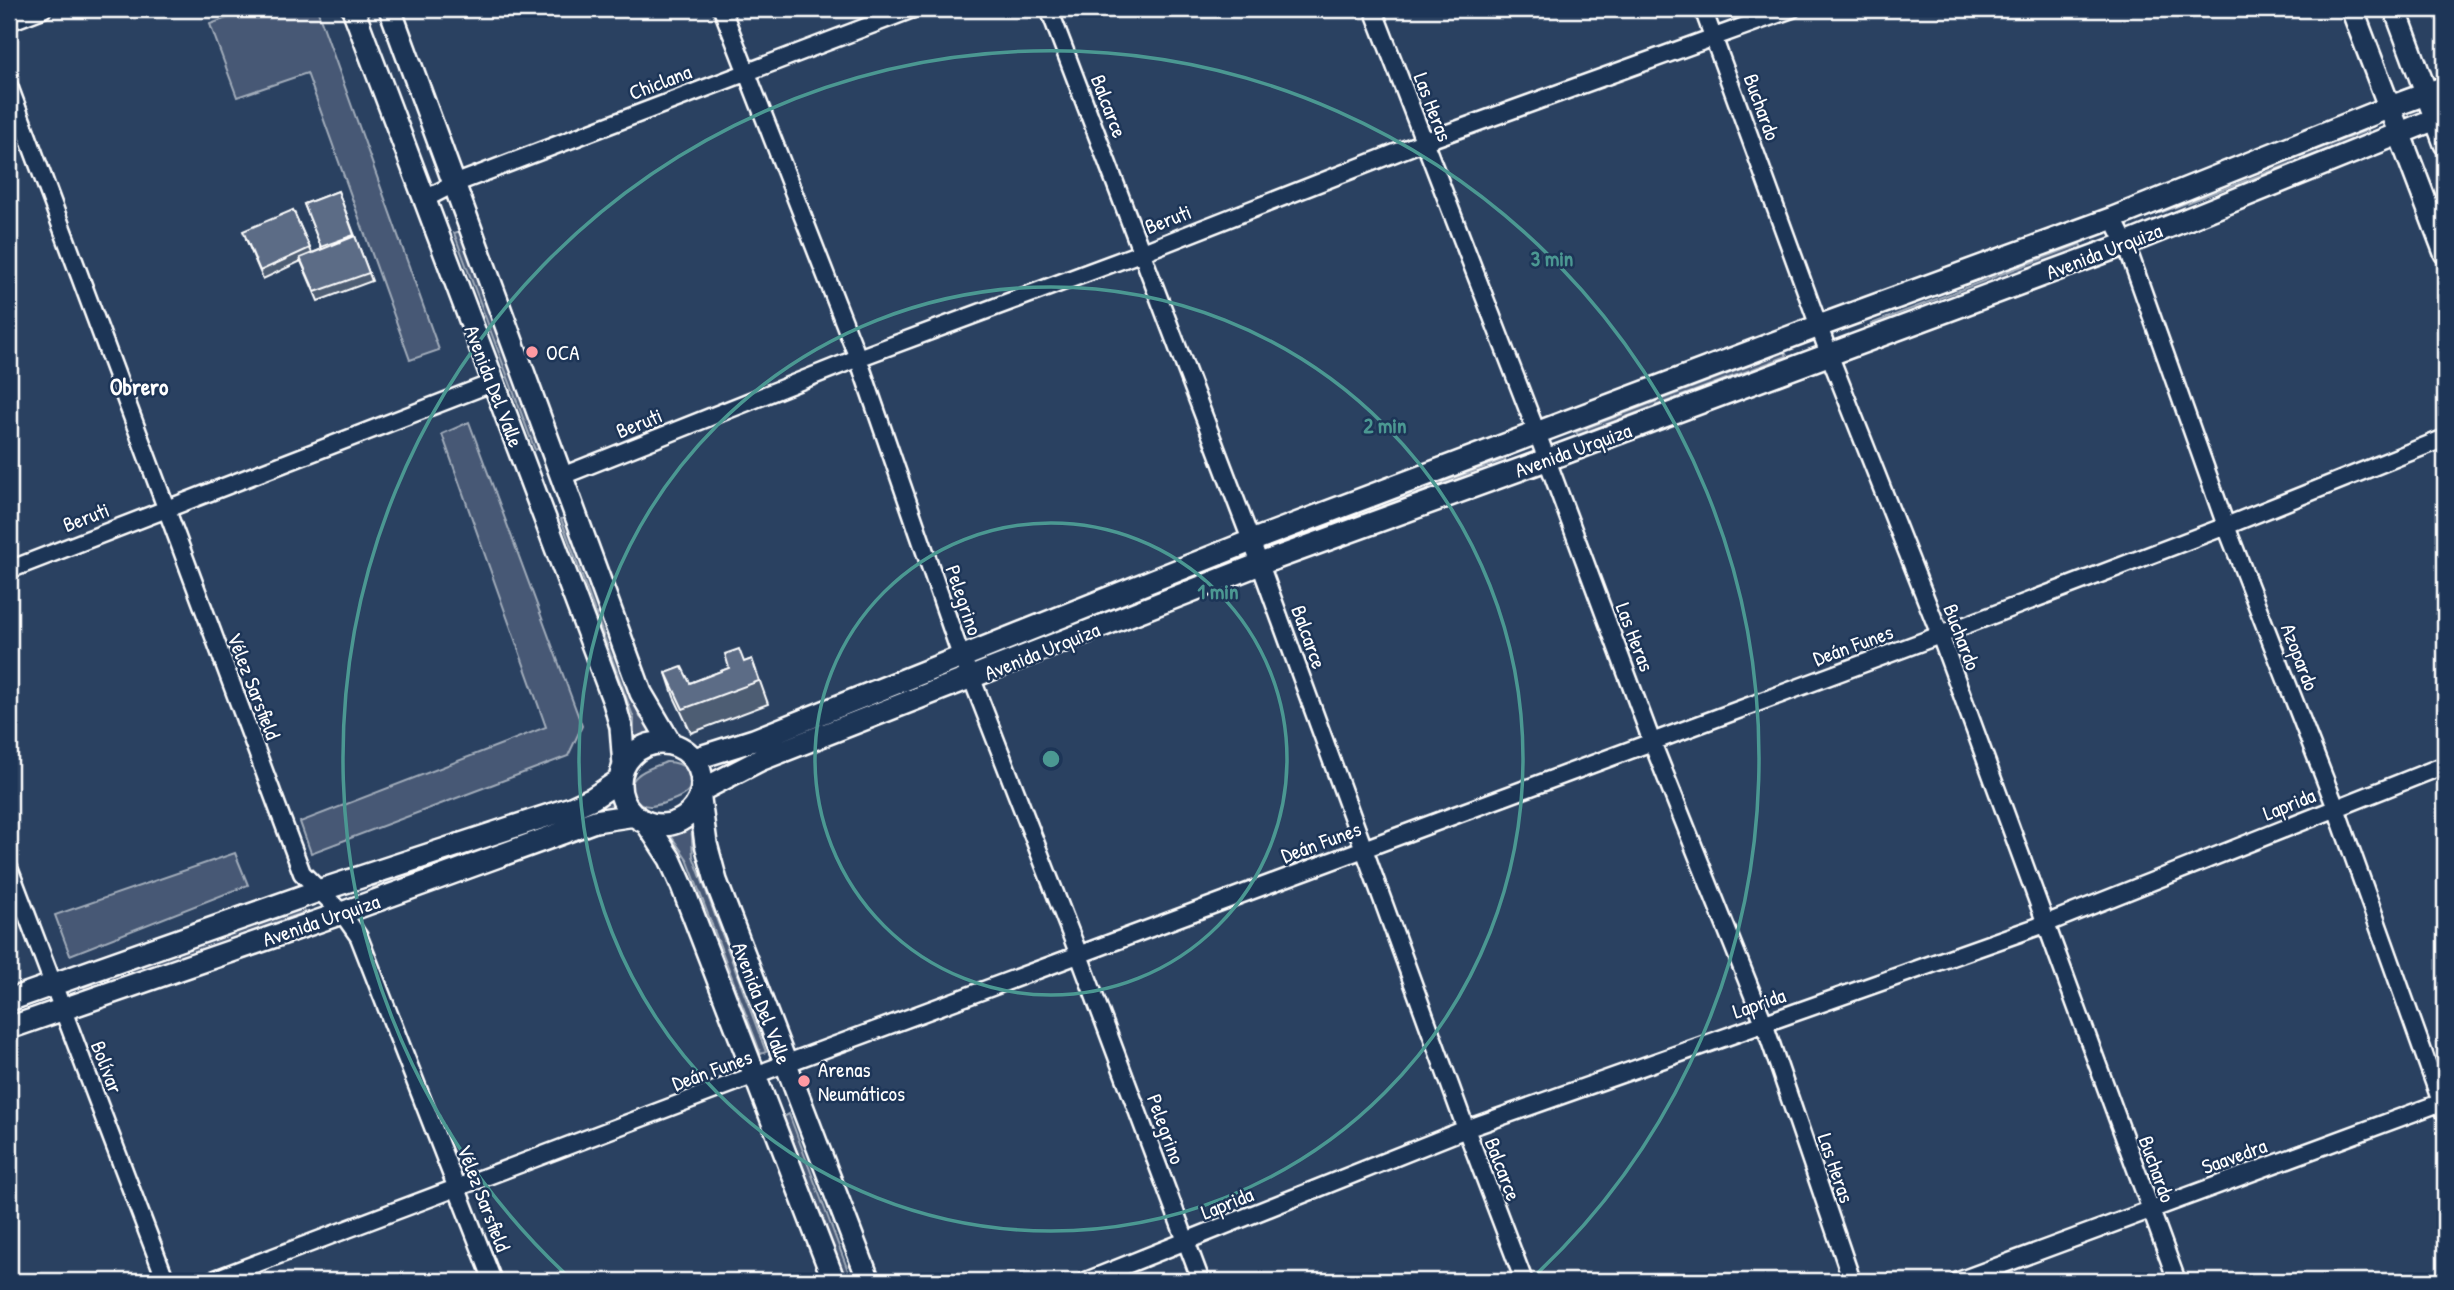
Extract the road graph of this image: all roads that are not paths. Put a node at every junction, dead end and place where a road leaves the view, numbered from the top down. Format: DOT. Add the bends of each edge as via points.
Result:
graph roads {
  1 [pos="43,9"];
  2 [pos="353,9"];
  3 [pos="390,9"];
  4 [pos="722,9"];
  5 [pos="913,9"];
  6 [pos="1049,9"];
  7 [pos="1373,9"];
  8 [pos="1703,9"];
  9 [pos="1792,9"];
  10 [pos="2352,9"];
  11 [pos="2395,9"];
  12 [pos="9,22"];
  13 [pos="1714,37"];
  14 [pos="747,72"];
  15 [pos="9,86"];
  16 [pos="2436,91"];
  17 [pos="2390,107"];
  18 [pos="2441,116"];
  19 [pos="2399,132"];
  20 [pos="1423,142"];
  21 [pos="2445,144"];
  22 [pos="454,184"];
  23 [pos="425,199"];
  24 [pos="2113,219"];
  25 [pos="2126,244"];
  26 [pos="1143,252"];
  27 [pos="2445,253"];
  28 [pos="1819,326"];
  29 [pos="1829,354"];
  30 [pos="858,358"];
  31 [pos="492,383"];
  32 [pos="1537,433"];
  33 [pos="2445,438"];
  34 [pos="1546,460"];
  35 [pos="562,476"];
  36 [pos="165,508"];
  37 [pos="2226,526"];
  38 [pos="1251,541"];
  39 [pos="1260,564"];
  40 [pos="9,570"];
  41 [pos="1940,635"];
  42 [pos="961,656"];
  43 [pos="972,679"];
  44 [pos="1652,742"];
  45 [pos="671,744"];
  46 [pos="694,759"];
  47 [pos="2445,765"];
  48 [pos="622,773"];
  49 [pos="701,794"];
  50 [pos="2336,808"];
  51 [pos="640,819"];
  52 [pos="1364,848"];
  53 [pos="9,868"];
  54 [pos="318,891"];
  55 [pos="342,913"];
  56 [pos="2045,924"];
  57 [pos="1079,955"];
  58 [pos="54,983"];
  59 [pos="9,1000"];
  60 [pos="62,1009"];
  61 [pos="1764,1024"];
  62 [pos="9,1028"];
  63 [pos="786,1066"];
  64 [pos="755,1075"];
  65 [pos="2444,1105"];
  66 [pos="1466,1129"];
  67 [pos="457,1187"];
  68 [pos="2149,1210"];
  69 [pos="1186,1242"];
  70 [pos="166,1281"];
  71 [pos="210,1281"];
  72 [pos="493,1281"];
  73 [pos="834,1281"];
  74 [pos="869,1281"];
  75 [pos="1086,1281"];
  76 [pos="1200,1281"];
  77 [pos="1524,1281"];
  78 [pos="1852,1281"];
  79 [pos="1958,1281"];
  80 [pos="2177,1281"];
  1 -- 12 [label="street"];
  2 -- 23 [label="main road, Avenida Del Valle"];
  3 -- 22 [label="main road, Avenida Del Valle"];
  4 -- 14 [label="street, Pelegrino"];
  5 -- 14 [label="street, Chiclana"];
  6 -- 26 [label="street, Balcarce"];
  7 -- 20 [label="street, Las Heras"];
  8 -- 13 [label="street, Buchardo"];
  9 -- 13 [label="street, Beruti"];
  10 -- 17 [label="main road"];
  11 -- 16 [label="main road"];
  13 -- 20 [label="street, Beruti"];
  13 -- 28 [label="street, Buchardo"];
  14 -- 22 [label="street, Chiclana"];
  14 -- 30 [label="street, Pelegrino"];
  15 -- 36 [label="street, Vélez Sarsfield"];
  16 -- 17 [label="main road"];
  16 -- 18 [label="main road"];
  17 -- 19 [label="main road"];
  17 -- 24 [label="main road"];
  18 -- 19 [label="main road, Avenida Urquiza"];
  18 -- 21 [label="main road"];
  19 -- 25 [label="main road, Avenida Urquiza"];
  19 -- 27 [label="main road"];
  20 -- 26 [label="street, Beruti"];
  20 -- 32 [label="street, Las Heras"];
  22 -- 23 [label="street, Chiclana"];
  22 -- 35 [label="main road, Avenida Del Valle"];
  23 -- 31 [label="main road, Avenida Del Valle"];
  24 -- 25 [label="street, Azopardo"];
  24 -- 28 [label="main road"];
  25 -- 29 [label="main road, Avenida Urquiza"];
  25 -- 37 [label="street, Azopardo"];
  26 -- 30 [label="street, Beruti"];
  26 -- 38 [label="street, Balcarce"];
  28 -- 29 [label="street, Buchardo"];
  28 -- 32 [label="main road"];
  29 -- 34 [label="main road, Avenida Urquiza"];
  29 -- 41 [label="street, Buchardo"];
  30 -- 35 [label="street, Beruti"];
  30 -- 42 [label="street, Pelegrino"];
  31 -- 36 [label="street, Beruti"];
  31 -- 48 [label="main road, Avenida Del Valle" via="614,702 621,727"];
  32 -- 34 [label="street, Las Heras"];
  32 -- 38 [label="main road"];
  33 -- 37 [label="street, Deán Funes"];
  34 -- 39 [label="main road, Avenida Urquiza"];
  34 -- 44 [label="street, Las Heras"];
  35 -- 45 [label="main road, Avenida Del Valle" via="641,693"];
  36 -- 40 [label="street, Beruti"];
  36 -- 54 [label="street, Vélez Sarsfield" via="302,873"];
  37 -- 41 [label="street, Deán Funes"];
  37 -- 50 [label="street, Azopardo"];
  38 -- 39 [label="street, Balcarce"];
  38 -- 42 [label="main road"];
  39 -- 43 [label="main road, Avenida Urquiza"];
  39 -- 52 [label="street, Balcarce"];
  41 -- 44 [label="street, Deán Funes"];
  41 -- 56 [label="street, Buchardo"];
  42 -- 43 [label="street, Pelegrino"];
  42 -- 46 [label="main road" via="754,740"];
  43 -- 49 [label="main road, Avenida Urquiza" via="760,760"];
  43 -- 57 [label="street, Pelegrino"];
  44 -- 52 [label="street, Deán Funes"];
  44 -- 61 [label="street, Las Heras"];
  45 -- 46 [label="main road"];
  45 -- 48 [label="main road" via="643,747 632,754"];
  46 -- 49 [label="main road" via="701,772"];
  47 -- 50 [label="street, Laprida"];
  48 -- 51 [label="main road" via="621,794"];
  48 -- 54 [label="main road, Avenida Urquiza" via="593,798 570,808"];
  49 -- 51 [label="main road" via="693,811 671,824"];
  49 -- 63 [label="main road, Avenida Del Valle" via="706,844 716,881"];
  50 -- 56 [label="street, Laprida"];
  50 -- 65 [label="street, Azopardo"];
  51 -- 55 [label="main road, Avenida Urquiza" via="596,821"];
  51 -- 64 [label="main road, Avenida Del Valle" via="670,859"];
  52 -- 57 [label="street, Deán Funes"];
  52 -- 66 [label="street, Balcarce"];
  53 -- 58 [label="street, Bolívar"];
  54 -- 55 [label="street, Vélez Sarsfield"];
  54 -- 58 [label="main road, Avenida Urquiza"];
  55 -- 60 [label="main road, Avenida Urquiza"];
  55 -- 67 [label="street, Vélez Sarsfield" via="359,937"];
  56 -- 61 [label="street, Laprida"];
  56 -- 68 [label="street, Buchardo"];
  57 -- 63 [label="street, Deán Funes"];
  57 -- 69 [label="street, Pelegrino"];
  58 -- 59 [label="main road, Avenida Urquiza"];
  58 -- 60 [label="street, Bolívar"];
  60 -- 62 [label="main road, Avenida Urquiza"];
  60 -- 70 [label="street, Bolívar"];
  61 -- 66 [label="street, Laprida"];
  61 -- 78 [label="street, Las Heras"];
  63 -- 64 [label="street, Deán Funes"];
  63 -- 74 [label="main road, Avenida Del Valle"];
  64 -- 67 [label="street, Deán Funes"];
  64 -- 73 [label="main road, Avenida Del Valle"];
  65 -- 68 [label="street, Saavedra"];
  66 -- 69 [label="street, Laprida"];
  66 -- 77 [label="street, Balcarce"];
  67 -- 71 [label="street, Deán Funes"];
  67 -- 72 [label="street, Vélez Sarsfield"];
  68 -- 79 [label="street, Saavedra"];
  68 -- 80 [label="street, Buchardo"];
  69 -- 75 [label="street, Laprida"];
  69 -- 76 [label="street, Pelegrino"];
}
